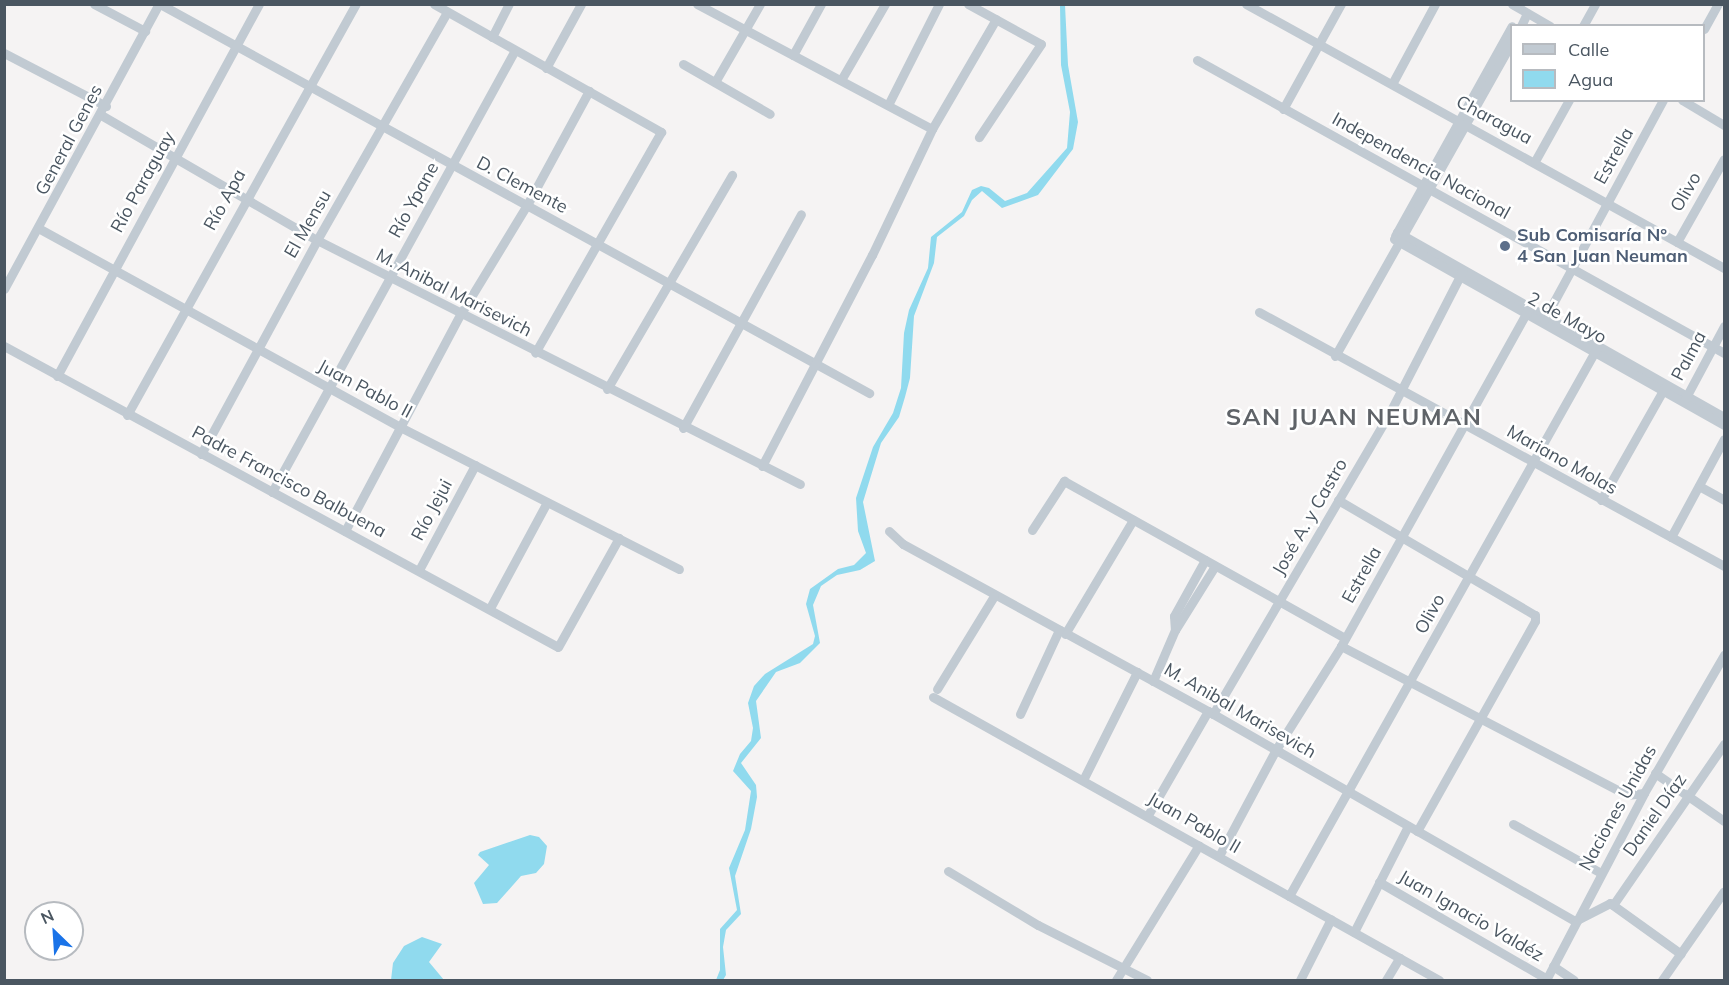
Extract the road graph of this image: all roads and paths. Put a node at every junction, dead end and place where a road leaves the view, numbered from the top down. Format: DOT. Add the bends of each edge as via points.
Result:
graph roads {
  1 [pos="94,4"];
  2 [pos="160,4"];
  3 [pos="259,4"];
  4 [pos="356,4"];
  5 [pos="434,4"];
  6 [pos="509,4"];
  7 [pos="581,4"];
  8 [pos="760,4"];
  9 [pos="821,4"];
  10 [pos="885,4"];
  11 [pos="939,4"];
  12 [pos="968,4"];
  13 [pos="1246,4"];
  14 [pos="1341,4"];
  15 [pos="1435,4"];
  16 [pos="1595,4"];
  17 [pos="1718,4"];
  18 [pos="698,5"];
  19 [pos="1520,9"];
  20 [pos="447,12"];
  21 [pos="996,19"];
  22 [pos="1513,24"];
  23 [pos="1521,24"];
  24 [pos="1546,24"];
  25 [pos="1584,24"];
  26 [pos="1705,27"];
  27 [pos="745,30"];
  28 [pos="1510,30"];
  29 [pos="145,31"];
  30 [pos="492,37"];
  31 [pos="1319,44"];
  32 [pos="1510,45"];
  33 [pos="237,47"];
  34 [pos="515,50"];
  35 [pos="4,53"];
  36 [pos="793,55"];
  37 [pos="1197,60"];
  38 [pos="683,64"];
  39 [pos="546,68"];
  40 [pos="842,80"];
  41 [pos="715,82"];
  42 [pos="1392,84"];
  43 [pos="309,87"];
  44 [pos="589,92"];
  45 [pos="1568,102"];
  46 [pos="1662,102"];
  47 [pos="1685,102"];
  48 [pos="888,105"];
  49 [pos="1283,109"];
  50 [pos="103,110"];
  51 [pos="770,114"];
  52 [pos="1463,123"];
  53 [pos="1725,125"];
  54 [pos="383,127"];
  55 [pos="932,129"];
  56 [pos="979,137"];
  57 [pos="174,159"];
  58 [pos="1725,159"];
  59 [pos="1535,161"];
  60 [pos="452,167"];
  61 [pos="732,175"];
  62 [pos="1426,188"];
  63 [pos="244,200"];
  64 [pos="1607,203"];
  65 [pos="527,205"];
  66 [pos="801,214"];
  67 [pos="40,230"];
  68 [pos="1398,239"];
  69 [pos="317,240"];
  70 [pos="1677,242"];
  71 [pos="598,244"];
  72 [pos="1572,268"];
  73 [pos="1725,268"];
  74 [pos="113,271"];
  75 [pos="1462,273"];
  76 [pos="390,278"];
  77 [pos="668,283"];
  78 [pos="4,289"];
  79 [pos="183,309"];
  80 [pos="1528,310"];
  81 [pos="1259,312"];
  82 [pos="460,315"];
  83 [pos="1544,319"];
  84 [pos="741,323"];
  85 [pos="1725,326"];
  86 [pos="4,346"];
  87 [pos="1713,347"];
  88 [pos="257,349"];
  89 [pos="1596,349"];
  90 [pos="535,353"];
  91 [pos="1725,353"];
  92 [pos="1335,356"];
  93 [pos="816,364"];
  94 [pos="57,376"];
  95 [pos="1664,387"];
  96 [pos="329,388"];
  97 [pos="607,389"];
  98 [pos="1399,390"];
  99 [pos="869,393"];
  100 [pos="1685,399"];
  101 [pos="127,415"];
  102 [pos="1725,417"];
  103 [pos="1463,424"];
  104 [pos="1725,425"];
  105 [pos="400,426"];
  106 [pos="683,428"];
  107 [pos="1725,439"];
  108 [pos="201,454"];
  109 [pos="1533,463"];
  110 [pos="475,465"];
  111 [pos="762,466"];
  112 [pos="800,484"];
  113 [pos="1699,486"];
  114 [pos="272,492"];
  115 [pos="1338,500"];
  116 [pos="1601,500"];
  117 [pos="1725,500"];
  118 [pos="547,502"];
  119 [pos="1133,520"];
  120 [pos="1032,530"];
  121 [pos="345,531"];
  122 [pos="889,531"];
  123 [pos="1671,537"];
  124 [pos="619,538"];
  125 [pos="1400,539"];
  126 [pos="1205,560"];
  127 [pos="1215,566"];
  128 [pos="1725,566"];
  129 [pos="679,569"];
  130 [pos="419,570"];
  131 [pos="1468,579"];
  132 [pos="994,596"];
  133 [pos="1280,602"];
  134 [pos="490,608"];
  135 [pos="1175,630"];
  136 [pos="1062,632"];
  137 [pos="1343,642"];
  138 [pos="1725,655"];
  139 [pos="1137,672"];
  140 [pos="1153,681"];
  141 [pos="1411,684"];
  142 [pos="1211,713"];
  143 [pos="1020,714"];
  144 [pos="1481,721"];
  145 [pos="1725,744"];
  146 [pos="1275,751"];
  147 [pos="1655,773"];
  148 [pos="1083,780"];
  149 [pos="1348,791"];
  150 [pos="1644,793"];
  151 [pos="1689,796"];
  152 [pos="1148,815"];
  153 [pos="1725,821"];
  154 [pos="1513,824"];
  155 [pos="1412,828"];
  156 [pos="1199,845"];
  157 [pos="1219,856"];
  158 [pos="948,871"];
  159 [pos="1601,873"];
  160 [pos="1379,882"];
  161 [pos="1725,891"];
  162 [pos="1289,896"];
  163 [pos="1612,904"];
  164 [pos="1582,907"];
  165 [pos="1331,920"];
  166 [pos="1575,921"];
  167 [pos="1354,932"];
  168 [pos="1681,954"];
  169 [pos="1399,958"];
  170 [pos="1553,966"];
  171 [pos="1123,968"];
  172 [pos="1547,980"];
  173 [pos="1116,981"];
  174 [pos="1147,981"];
  175 [pos="1300,981"];
  176 [pos="1386,981"];
  177 [pos="1438,981"];
  178 [pos="1574,981"];
  179 [pos="1662,981"];
  1 -- 29 [label="street"];
  2 -- 29 [label="street, General Genes"];
  2 -- 33 [label="street, D. Clemente"];
  3 -- 33 [label="street, Río Paraguay"];
  4 -- 43 [label="street, Río Apa"];
  5 -- 20 [label="street"];
  6 -- 30 [label="street"];
  7 -- 39 [label="street"];
  8 -- 27 [label="street"];
  9 -- 36 [label="street"];
  10 -- 40 [label="street"];
  11 -- 48 [label="street"];
  12 -- 21 [label="street"];
  13 -- 31 [label="street, Charagua"];
  14 -- 31 [label="street"];
  15 -- 42 [label="street"];
  16 -- 25 [label="street"];
  17 -- 26 [label="street"];
  18 -- 27 [label="street"];
  19 -- 22 [label="street"];
  19 -- 23 [label="street"];
  19 -- 24 [label="street"];
  20 -- 30 [label="street"];
  20 -- 54 [label="street, El Mensu"];
  21 -- 55 [label="street"];
  21 -- 56 [label="street" via="1041,44"];
  27 -- 36 [label="street"];
  27 -- 41 [label="street"];
  28 -- 52 [label="street"];
  29 -- 50 [label="street, General Genes"];
  30 -- 34 [label="street"];
  31 -- 42 [label="street, Charagua"];
  31 -- 49 [label="street"];
  32 -- 52 [label="street"];
  33 -- 43 [label="street, D. Clemente"];
  33 -- 57 [label="street, Río Paraguay"];
  34 -- 39 [label="street"];
  34 -- 60 [label="street, Río Ypane"];
  35 -- 50 [label="street, M. Anibal Marisevich"];
  36 -- 40 [label="street"];
  37 -- 49 [label="street, Independencia Nacional"];
  38 -- 41 [label="street"];
  39 -- 44 [label="street"];
  40 -- 48 [label="street"];
  41 -- 51 [label="street"];
  42 -- 52 [label="street, Charagua"];
  43 -- 54 [label="street, D. Clemente"];
  43 -- 63 [label="street, Río Apa"];
  44 -- 65 [label="street"];
  44 -- 71 [label="street" via="662,132"];
  45 -- 59 [label="street"];
  46 -- 64 [label="street, Estrella"];
  47 -- 53 [label="street"];
  48 -- 55 [label="street"];
  49 -- 62 [label="street, Independencia Nacional"];
  50 -- 57 [label="street, M. Anibal Marisevich"];
  50 -- 67 [label="street, General Genes"];
  52 -- 59 [label="street, Charagua"];
  52 -- 62 [label="street"];
  54 -- 60 [label="street, D. Clemente"];
  54 -- 69 [label="street, El Mensu"];
  55 -- 93 [label="street"];
  57 -- 63 [label="street, M. Anibal Marisevich"];
  57 -- 74 [label="street, Río Paraguay"];
  58 -- 70 [label="street, Olivo"];
  59 -- 64 [label="street, Charagua"];
  60 -- 65 [label="street, D. Clemente"];
  60 -- 76 [label="street, Río Ypane"];
  61 -- 77 [label="street"];
  62 -- 68 [label="street"];
  62 -- 72 [label="street, Independencia Nacional"];
  63 -- 69 [label="street, M. Anibal Marisevich"];
  63 -- 79 [label="street, Río Apa"];
  64 -- 70 [label="street, Charagua"];
  64 -- 72 [label="street, Estrella"];
  65 -- 71 [label="street, D. Clemente"];
  65 -- 82 [label="street"];
  66 -- 84 [label="street"];
  67 -- 74 [label="street, Juan Pablo II"];
  67 -- 78 [label="street, General Genes"];
  68 -- 75 [label="street, 2 de Mayo"];
  68 -- 92 [label="street"];
  69 -- 76 [label="street, M. Anibal Marisevich"];
  69 -- 88 [label="street, El Mensu"];
  70 -- 73 [label="street, Charagua"];
  71 -- 77 [label="street, D. Clemente"];
  71 -- 90 [label="street"];
  72 -- 83 [label="street, Estrella"];
  72 -- 87 [label="street, Independencia Nacional"];
  74 -- 79 [label="street, Juan Pablo II"];
  74 -- 94 [label="street, Río Paraguay"];
  75 -- 80 [label="street, 2 de Mayo"];
  75 -- 98 [label="street, José A. y Castro"];
  76 -- 82 [label="street, M. Anibal Marisevich"];
  76 -- 96 [label="street, Río Ypane"];
  77 -- 84 [label="street, D. Clemente"];
  77 -- 97 [label="street"];
  79 -- 88 [label="street, Juan Pablo II"];
  79 -- 101 [label="street, Río Apa"];
  80 -- 83 [label="street, 2 de Mayo"];
  80 -- 103 [label="street, Estrella"];
  81 -- 92 [label="street, Mariano Molas"];
  82 -- 90 [label="street, M. Anibal Marisevich"];
  82 -- 105 [label="street"];
  83 -- 89 [label="street, 2 de Mayo"];
  84 -- 93 [label="street, D. Clemente"];
  84 -- 106 [label="street"];
  85 -- 87 [label="street, Palma"];
  86 -- 94 [label="street, Padre Francisco Balbuena"];
  87 -- 91 [label="street, Independencia Nacional"];
  87 -- 100 [label="street, Palma"];
  88 -- 96 [label="street, Juan Pablo II"];
  88 -- 108 [label="street, El Mensu"];
  89 -- 95 [label="street, 2 de Mayo"];
  89 -- 109 [label="street, Olivo"];
  90 -- 97 [label="street, M. Anibal Marisevich"];
  92 -- 98 [label="street, Mariano Molas"];
  93 -- 99 [label="street, D. Clemente"];
  93 -- 111 [label="street"];
  94 -- 101 [label="street, Padre Francisco Balbuena"];
  95 -- 100 [label="street, 2 de Mayo"];
  95 -- 116 [label="street"];
  96 -- 105 [label="street, Juan Pablo II"];
  96 -- 114 [label="street, Río Ypane"];
  97 -- 106 [label="street, M. Anibal Marisevich"];
  98 -- 103 [label="street, Mariano Molas"];
  98 -- 115 [label="street, José A. y Castro"];
  100 -- 102 [label="street, 2 de Mayo"];
  100 -- 104 [label="street, 2 de Mayo"];
  101 -- 108 [label="street, Padre Francisco Balbuena"];
  103 -- 109 [label="street, Mariano Molas"];
  103 -- 125 [label="street, Estrella"];
  105 -- 110 [label="street, Juan Pablo II"];
  105 -- 121 [label="street"];
  106 -- 111 [label="street, M. Anibal Marisevich"];
  107 -- 113 [label="street"];
  108 -- 114 [label="street, Padre Francisco Balbuena"];
  109 -- 116 [label="street, Mariano Molas"];
  109 -- 131 [label="street, Olivo"];
  110 -- 118 [label="street, Juan Pablo II"];
  110 -- 130 [label="street, Río Jejui"];
  111 -- 112 [label="street, M. Anibal Marisevich"];
  113 -- 117 [label="street"];
  113 -- 123 [label="street"];
  114 -- 121 [label="street, Padre Francisco Balbuena"];
  115 -- 125 [label="street"];
  115 -- 133 [label="street, José A. y Castro"];
  116 -- 123 [label="street, Mariano Molas"];
  118 -- 124 [label="street, Juan Pablo II"];
  118 -- 134 [label="street"];
  119 -- 120 [label="street" via="1064,481"];
  119 -- 126 [label="street"];
  119 -- 136 [label="street"];
  121 -- 130 [label="street, Padre Francisco Balbuena"];
  122 -- 132 [label="street, M. Anibal Marisevich" via="903,544"];
  123 -- 128 [label="street, Mariano Molas"];
  124 -- 129 [label="street, Juan Pablo II"];
  124 -- 134 [label="street, Padre Francisco Balbuena" via="558,647"];
  125 -- 131 [label="street"];
  125 -- 137 [label="street, Estrella"];
  126 -- 127 [label="street"];
  126 -- 135 [label="street" via="1174,616"];
  127 -- 133 [label="street"];
  127 -- 135 [label="street"];
  130 -- 134 [label="street, Padre Francisco Balbuena"];
  131 -- 141 [label="street, Olivo"];
  131 -- 144 [label="street" via="1535,615"];
  132 -- 136 [label="street, M. Anibal Marisevich"];
  132 -- 148 [label="street, Juan Pablo II" via="935,693"];
  133 -- 137 [label="street"];
  133 -- 142 [label="street, José A. y Castro"];
  135 -- 140 [label="street"];
  136 -- 139 [label="street, M. Anibal Marisevich"];
  136 -- 143 [label="street"];
  137 -- 141 [label="street"];
  137 -- 146 [label="street, Estrella"];
  138 -- 147 [label="street, Naciones Unidas"];
  139 -- 140 [label="street, M. Anibal Marisevich"];
  139 -- 148 [label="street"];
  140 -- 142 [label="street, M. Anibal Marisevich"];
  141 -- 144 [label="street"];
  141 -- 149 [label="street, Olivo"];
  142 -- 146 [label="street, M. Anibal Marisevich"];
  142 -- 152 [label="street, José A. y Castro"];
  144 -- 150 [label="street" via="1627,795"];
  144 -- 155 [label="street"];
  145 -- 151 [label="street, Daniel Díaz"];
  146 -- 149 [label="street, M. Anibal Marisevich"];
  146 -- 157 [label="street, Estrella"];
  147 -- 150 [label="street, Naciones Unidas"];
  147 -- 151 [label="street"];
  148 -- 152 [label="street, Juan Pablo II"];
  149 -- 155 [label="street, M. Anibal Marisevich"];
  149 -- 162 [label="street, Olivo"];
  150 -- 159 [label="street, Naciones Unidas"];
  151 -- 153 [label="street"];
  151 -- 163 [label="street, Daniel Díaz"];
  152 -- 156 [label="street, Juan Pablo II"];
  154 -- 159 [label="street"];
  155 -- 160 [label="street"];
  155 -- 166 [label="street, M. Anibal Marisevich"];
  156 -- 157 [label="street, Juan Pablo II"];
  156 -- 171 [label="street"];
  157 -- 162 [label="street, Juan Pablo II"];
  158 -- 171 [label="street" via="1038,925"];
  159 -- 164 [label="street, Naciones Unidas"];
  160 -- 167 [label="street"];
  160 -- 172 [label="street, Juan Ignacio Valdéz"];
  161 -- 168 [label="street"];
  162 -- 165 [label="street, Juan Pablo II"];
  163 -- 164 [label="street" via="1601,899"];
  163 -- 166 [label="street"];
  163 -- 168 [label="street"];
  164 -- 166 [label="street, Naciones Unidas"];
  165 -- 167 [label="street, Juan Pablo II"];
  165 -- 175 [label="street"];
  166 -- 170 [label="street, Naciones Unidas"];
  167 -- 169 [label="street, Juan Pablo II"];
  168 -- 179 [label="street"];
  169 -- 176 [label="street"];
  169 -- 177 [label="street, Juan Pablo II"];
  170 -- 172 [label="street, Naciones Unidas"];
  170 -- 178 [label="street, Juan Ignacio Valdéz"];
  171 -- 173 [label="street"];
  171 -- 174 [label="street"];
}
